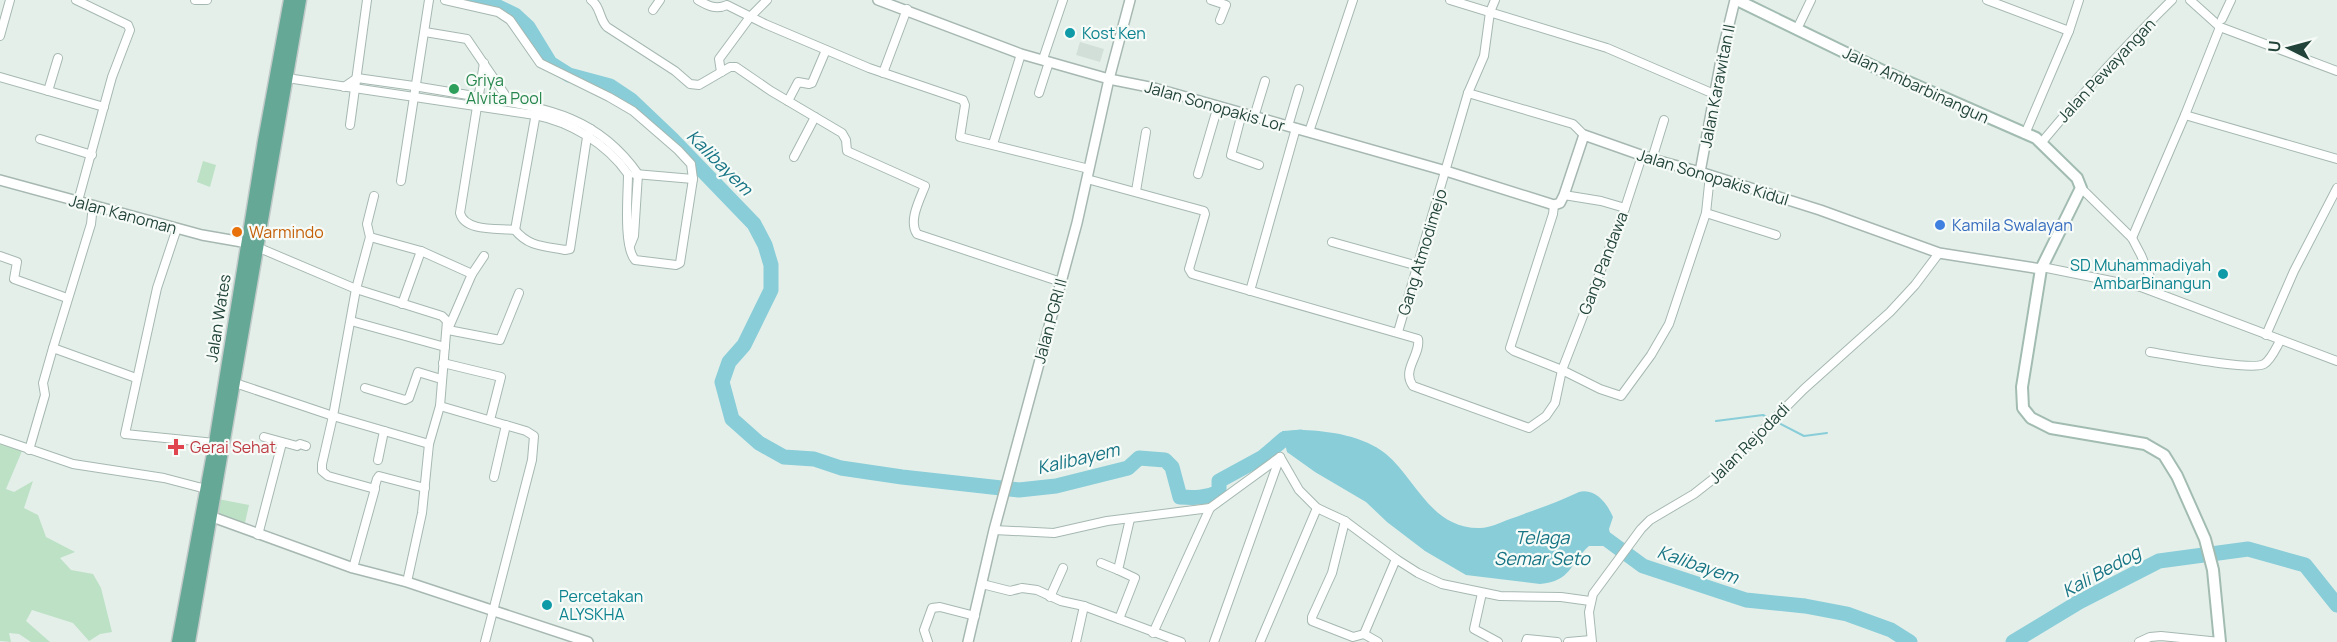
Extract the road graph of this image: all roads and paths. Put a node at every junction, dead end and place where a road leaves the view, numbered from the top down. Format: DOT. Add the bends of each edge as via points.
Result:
graph roads {
  1 [pos="10,0"];
  2 [pos="76,0"];
  3 [pos="195,0"];
  4 [pos="207,0"];
  5 [pos="290,0"];
  6 [pos="300,0"];
  7 [pos="367,0"];
  8 [pos="429,0"];
  9 [pos="446,0"];
  10 [pos="591,0"];
  11 [pos="660,0"];
  12 [pos="698,0"];
  13 [pos="767,0"];
  14 [pos="878,0"];
  15 [pos="1063,0"];
  16 [pos="1130,0"];
  17 [pos="1211,0"];
  18 [pos="1353,0"];
  19 [pos="1450,0"];
  20 [pos="1495,0"];
  21 [pos="1736,0"];
  22 [pos="1811,0"];
  23 [pos="1987,0"];
  24 [pos="2079,0"];
  25 [pos="2172,0"];
  26 [pos="2190,0"];
  27 [pos="2231,0"];
  28 [pos="1227,3"];
  29 [pos="906,9"];
  30 [pos="654,10"];
  31 [pos="1490,12"];
  32 [pos="750,17"];
  33 [pos="1220,20"];
  34 [pos="2221,23"];
  35 [pos="1797,29"];
  36 [pos="2069,31"];
  37 [pos="424,32"];
  38 [pos="0,36"];
  39 [pos="826,50"];
  40 [pos="1021,54"];
  41 [pos="58,58"];
  42 [pos="1046,61"];
  43 [pos="484,63"];
  44 [pos="2337,71"];
  45 [pos="721,72"];
  46 [pos="883,73"];
  47 [pos="0,76"];
  48 [pos="287,78"];
  49 [pos="357,78"];
  50 [pos="1109,78"];
  51 [pos="1265,81"];
  52 [pos="416,86"];
  53 [pos="344,87"];
  54 [pos="355,88"];
  55 [pos="1299,89"];
  56 [pos="48,91"];
  57 [pos="1040,93"];
  58 [pos="1468,93"];
  59 [pos="1714,94"];
  60 [pos="414,96"];
  61 [pos="479,97"];
  62 [pos="788,101"];
  63 [pos="510,102"];
  64 [pos="1218,106"];
  65 [pos="104,107"];
  66 [pos="477,107"];
  67 [pos="536,111"];
  68 [pos="1242,113"];
  69 [pos="2185,115"];
  70 [pos="815,117"];
  71 [pos="1254,117"];
  72 [pos="1664,120"];
  73 [pos="350,125"];
  74 [pos="1292,127"];
  75 [pos="1146,132"];
  76 [pos="1309,132"];
  77 [pos="589,133"];
  78 [pos="2025,134"];
  79 [pos="1584,135"];
  80 [pos="40,140"];
  81 [pos="2042,142"];
  82 [pos="993,144"];
  83 [pos="92,155"];
  84 [pos="1642,156"];
  85 [pos="794,158"];
  86 [pos="1652,159"];
  87 [pos="2337,159"];
  88 [pos="1259,165"];
  89 [pos="1446,171"];
  90 [pos="1700,172"];
  91 [pos="628,174"];
  92 [pos="638,174"];
  93 [pos="1088,174"];
  94 [pos="1198,174"];
  95 [pos="1710,175"];
  96 [pos="693,179"];
  97 [pos="0,180"];
  98 [pos="400,181"];
  99 [pos="2081,188"];
  100 [pos="2337,188"];
  101 [pos="1136,191"];
  102 [pos="1564,195"];
  103 [pos="374,196"];
  104 [pos="78,201"];
  105 [pos="93,205"];
  106 [pos="1554,205"];
  107 [pos="1624,208"];
  108 [pos="1706,213"];
  109 [pos="177,228"];
  110 [pos="515,230"];
  111 [pos="1776,235"];
  112 [pos="370,237"];
  113 [pos="2132,238"];
  114 [pos="1332,242"];
  115 [pos="253,245"];
  116 [pos="630,246"];
  117 [pos="421,251"];
  118 [pos="1940,253"];
  119 [pos="0,256"];
  120 [pos="484,256"];
  121 [pos="1418,266"];
  122 [pos="2042,268"];
  123 [pos="472,274"];
  124 [pos="1060,282"];
  125 [pos="356,289"];
  126 [pos="1250,291"];
  127 [pos="519,292"];
  128 [pos="2156,292"];
  129 [pos="67,298"];
  130 [pos="402,304"];
  131 [pos="351,321"];
  132 [pos="448,330"];
  133 [pos="1398,332"];
  134 [pos="2266,335"];
  135 [pos="2280,341"];
  136 [pos="445,347"];
  137 [pos="53,348"];
  138 [pos="2150,352"];
  139 [pos="2337,361"];
  140 [pos="443,363"];
  141 [pos="1562,369"];
  142 [pos="136,378"];
  143 [pos="441,379"];
  144 [pos="235,383"];
  145 [pos="365,388"];
  146 [pos="440,406"];
  147 [pos="333,416"];
  148 [pos="490,420"];
  149 [pos="506,425"];
  150 [pos="384,431"];
  151 [pos="264,437"];
  152 [pos="0,439"];
  153 [pos="215,443"];
  154 [pos="282,443"];
  155 [pos="429,444"];
  156 [pos="306,446"];
  157 [pos="29,450"];
  158 [pos="1280,457"];
  159 [pos="378,460"];
  160 [pos="494,477"];
  161 [pos="425,488"];
  162 [pos="206,489"];
  163 [pos="374,489"];
  164 [pos="1210,508"];
  165 [pos="1317,508"];
  166 [pos="207,515"];
  167 [pos="1130,519"];
  168 [pos="1346,522"];
  169 [pos="994,530"];
  170 [pos="258,535"];
  171 [pos="1396,559"];
  172 [pos="1101,563"];
  173 [pos="353,568"];
  174 [pos="1063,568"];
  175 [pos="1118,570"];
  176 [pos="407,582"];
  177 [pos="982,584"];
  178 [pos="1482,593"];
  179 [pos="1050,597"];
  180 [pos="1590,601"];
  181 [pos="1084,606"];
  182 [pos="493,610"];
  183 [pos="975,616"];
  184 [pos="1119,619"];
  185 [pos="1153,633"];
  186 [pos="1364,634"];
  187 [pos="1351,639"];
  188 [pos="1592,641"];
  189 [pos="178,642"];
  190 [pos="189,642"];
  191 [pos="485,642"];
  192 [pos="588,642"];
  193 [pos="928,642"];
  194 [pos="968,642"];
  195 [pos="1076,642"];
  196 [pos="1180,642"];
  197 [pos="1214,642"];
  198 [pos="1260,642"];
  199 [pos="1378,642"];
  200 [pos="1498,642"];
  201 [pos="1526,642"];
  202 [pos="1557,642"];
  203 [pos="1568,642"];
  204 [pos="2139,642"];
  205 [pos="2220,642"];
  1 -- 38 [label="street"];
  2 -- 65 [label="street" via="130,28"];
  3 -- 4 [label="street"];
  5 -- 115 [label="main road, Jalan Wates"];
  6 -- 48 [label="main road, Jalan Wates"];
  7 -- 49 [label="street"];
  8 -- 37 [label="street"];
  9 -- 96 [label="street" via="498,12 510,20 540,63 633,111 691,164"];
  10 -- 45 [label="street" via="607,27 690,84 699,85"];
  11 -- 30 [label="street"];
  12 -- 32 [label="street" via="712,7 727,5"];
  13 -- 32 [label="street"];
  14 -- 29 [label="street, Jalan Sonopakis Lor"];
  15 -- 42 [label="street"];
  16 -- 50 [label="street, Jalan PGRI II"];
  17 -- 28 [label="street"];
  18 -- 76 [label="street"];
  19 -- 31 [label="street"];
  20 -- 31 [label="street"];
  21 -- 35 [label="main road, Jalan Ambarbinangun"];
  21 -- 59 [label="street, Jalan Karawitan II"];
  22 -- 35 [label="street"];
  23 -- 36 [label="street"];
  24 -- 36 [label="street"];
  25 -- 81 [label="street, Jalan Pewayangan"];
  26 -- 34 [label="street"];
  27 -- 34 [label="street"];
  28 -- 33 [label="street"];
  29 -- 40 [label="street, Jalan Sonopakis Lor"];
  29 -- 46 [label="street"];
  31 -- 58 [label="street" via="1484,56"];
  31 -- 59 [label="street" via="1607,48"];
  32 -- 39 [label="street"];
  32 -- 45 [label="street" via="719,59"];
  34 -- 44 [label="street"];
  34 -- 69 [label="street"];
  35 -- 78 [label="main road, Jalan Ambarbinangun"];
  36 -- 78 [label="street"];
  37 -- 43 [label="street" via="467,39"];
  37 -- 52 [label="street"];
  39 -- 46 [label="street"];
  39 -- 62 [label="street" via="812,82 798,82"];
  40 -- 42 [label="street, Jalan Sonopakis Lor"];
  40 -- 82 [label="street"];
  41 -- 56 [label="street"];
  42 -- 50 [label="street, Jalan Sonopakis Lor"];
  42 -- 57 [label="street"];
  43 -- 61 [label="street"];
  43 -- 63 [label="street"];
  45 -- 62 [label="street" via="736,68"];
  46 -- 82 [label="street" via="963,100 960,137"];
  47 -- 56 [label="street"];
  48 -- 53 [label="street"];
  48 -- 115 [label="main road, Jalan Wates"];
  49 -- 52 [label="street"];
  49 -- 53 [label="street"];
  49 -- 54 [label="street"];
  50 -- 64 [label="street, Jalan Sonopakis Lor"];
  50 -- 93 [label="street, Jalan PGRI II"];
  51 -- 71 [label="street"];
  52 -- 60 [label="street"];
  52 -- 61 [label="street"];
  53 -- 54 [label="street"];
  54 -- 60 [label="street"];
  54 -- 73 [label="street"];
  55 -- 74 [label="street"];
  56 -- 65 [label="street"];
  58 -- 79 [label="street, Jalan Sonopakis Kidul" via="1573,124"];
  58 -- 89 [label="street"];
  59 -- 90 [label="street, Jalan Karawitan II"];
  60 -- 66 [label="street"];
  60 -- 98 [label="street"];
  61 -- 63 [label="street"];
  61 -- 66 [label="street"];
  62 -- 70 [label="street"];
  63 -- 67 [label="street"];
  64 -- 68 [label="street, Jalan Sonopakis Lor"];
  64 -- 94 [label="street"];
  65 -- 83 [label="street"];
  66 -- 67 [label="street"];
  66 -- 110 [label="street" via="461,217 476,226"];
  67 -- 77 [label="street"];
  67 -- 110 [label="street"];
  68 -- 71 [label="street, Jalan Sonopakis Lor"];
  68 -- 88 [label="street" via="1231,155"];
  69 -- 87 [label="street"];
  69 -- 113 [label="street"];
  70 -- 85 [label="street"];
  70 -- 124 [label="street" via="844,134 846,151 925,186 914,219 917,234"];
  71 -- 74 [label="street, Jalan Sonopakis Lor"];
  72 -- 86 [label="street"];
  74 -- 76 [label="street, Jalan Sonopakis Lor"];
  74 -- 126 [label="street"];
  75 -- 101 [label="street"];
  76 -- 89 [label="street, Jalan Sonopakis Lor"];
  77 -- 91 [label="street"];
  77 -- 92 [label="street" via="615,146"];
  77 -- 110 [label="street" via="570,249 530,243"];
  78 -- 81 [label="main road, Jalan Ambarbinangun"];
  79 -- 84 [label="street, Jalan Sonopakis Kidul"];
  79 -- 102 [label="street"];
  80 -- 83 [label="street"];
  81 -- 99 [label="main road, Jalan Ambarbinangun" via="2077,178"];
  82 -- 93 [label="street"];
  83 -- 104 [label="street"];
  84 -- 86 [label="street, Jalan Sonopakis Kidul"];
  84 -- 107 [label="street, Gang Pandawa"];
  86 -- 90 [label="street, Jalan Sonopakis Kidul"];
  89 -- 106 [label="street, Jalan Sonopakis Lor"];
  89 -- 121 [label="street, Gang Atmodimejo"];
  90 -- 95 [label="street, Jalan Sonopakis Kidul"];
  91 -- 92 [label="street"];
  91 -- 116 [label="street"];
  92 -- 96 [label="street"];
  92 -- 116 [label="street"];
  93 -- 101 [label="street"];
  93 -- 124 [label="street, Jalan PGRI II"];
  95 -- 108 [label="street"];
  95 -- 118 [label="street, Jalan Sonopakis Kidul"];
  96 -- 116 [label="street" via="680,263 635,260"];
  97 -- 104 [label="street, Jalan Kanoman"];
  99 -- 113 [label="street, Jalan Ambarbinangun"];
  99 -- 122 [label="main road"];
  100 -- 134 [label="street"];
  101 -- 126 [label="street" via="1204,211 1190,273"];
  102 -- 106 [label="street"];
  102 -- 107 [label="street"];
  103 -- 112 [label="street" via="367,224"];
  104 -- 105 [label="street, Jalan Kanoman"];
  105 -- 109 [label="street, Jalan Kanoman"];
  105 -- 129 [label="street" via="91,224"];
  106 -- 141 [label="street" via="1510,348"];
  107 -- 141 [label="street, Gang Pandawa"];
  108 -- 111 [label="street"];
  108 -- 141 [label="street" via="1670,324 1624,394 1616,396"];
  109 -- 115 [label="street, Jalan Kanoman"];
  109 -- 142 [label="street" via="157,288"];
  112 -- 117 [label="street"];
  112 -- 125 [label="street"];
  113 -- 128 [label="street, Jalan Ambarbinangun"];
  114 -- 121 [label="street"];
  115 -- 125 [label="street"];
  115 -- 144 [label="main road, Jalan Wates"];
  115 -- 153 [label="main road, Jalan Wates"];
  117 -- 123 [label="street"];
  117 -- 130 [label="street"];
  118 -- 122 [label="street, Jalan Sonopakis Kidul"];
  118 -- 180 [label="street, Jalan Rejodadi" via="1890,312 1804,388 1706,486 1650,520"];
  119 -- 129 [label="street" via="16,262 14,279"];
  120 -- 123 [label="street"];
  121 -- 133 [label="street, Gang Atmodimejo"];
  122 -- 128 [label="street, Jalan Sonopakis Kidul" via="2128,283"];
  122 -- 205 [label="main road" via="2022,387 2023,408 2031,418 2051,428 2145,444 2168,460 2205,539 2213,570"];
  123 -- 132 [label="street"];
  124 -- 169 [label="street, Jalan PGRI II"];
  125 -- 130 [label="street"];
  125 -- 131 [label="street"];
  126 -- 133 [label="street"];
  127 -- 132 [label="street" via="500,340"];
  128 -- 134 [label="street"];
  129 -- 137 [label="street"];
  130 -- 132 [label="street" via="442,316"];
  131 -- 136 [label="street"];
  131 -- 147 [label="street"];
  132 -- 136 [label="street"];
  133 -- 141 [label="street, Gang Pandawa" via="1419,342 1408,373 1413,386 1529,428 1552,408"];
  134 -- 135 [label="street"];
  135 -- 138 [label="street" via="2266,363 2258,366"];
  135 -- 139 [label="street"];
  136 -- 140 [label="street"];
  137 -- 142 [label="street"];
  137 -- 157 [label="street"];
  140 -- 143 [label="street"];
  140 -- 148 [label="street" via="501,377"];
  142 -- 153 [label="street" via="126,435"];
  143 -- 145 [label="street" via="418,372 405,400"];
  143 -- 146 [label="street"];
  144 -- 147 [label="street"];
  144 -- 166 [label="main road, Jalan Wates"];
  146 -- 148 [label="street"];
  146 -- 155 [label="street"];
  147 -- 150 [label="street"];
  147 -- 163 [label="street" via="322,471"];
  148 -- 149 [label="street"];
  149 -- 160 [label="street"];
  149 -- 182 [label="street" via="530,432 534,440"];
  150 -- 155 [label="street"];
  150 -- 159 [label="street"];
  151 -- 154 [label="street"];
  152 -- 157 [label="street"];
  153 -- 162 [label="main road, Jalan Wates"];
  154 -- 156 [label="street"];
  154 -- 170 [label="street"];
  155 -- 161 [label="street"];
  157 -- 162 [label="street" via="73,464 164,478"];
  158 -- 164 [label="street"];
  158 -- 165 [label="street" via="1299,490"];
  158 -- 197 [label="street"];
  161 -- 163 [label="street" via="380,476"];
  161 -- 176 [label="street"];
  162 -- 166 [label="main road, Jalan Wates"];
  163 -- 173 [label="street"];
  164 -- 167 [label="street"];
  164 -- 185 [label="street"];
  165 -- 168 [label="street"];
  165 -- 198 [label="street"];
  166 -- 170 [label="street"];
  166 -- 189 [label="main road, Jalan Wates"];
  166 -- 190 [label="main road, Jalan Wates"];
  167 -- 169 [label="street" via="1054,533"];
  167 -- 175 [label="street"];
  168 -- 171 [label="street"];
  168 -- 187 [label="street" via="1332,573 1312,621"];
  169 -- 177 [label="street, Jalan PGRI II"];
  170 -- 173 [label="street"];
  171 -- 178 [label="street" via="1442,584"];
  171 -- 186 [label="street"];
  172 -- 175 [label="street"];
  173 -- 176 [label="street"];
  174 -- 179 [label="street"];
  175 -- 184 [label="street" via="1135,578"];
  176 -- 182 [label="street"];
  177 -- 179 [label="street" via="1010,591 1022,588"];
  177 -- 183 [label="street, Jalan PGRI II"];
  178 -- 180 [label="street"];
  178 -- 200 [label="street" via="1474,629"];
  179 -- 181 [label="street"];
  180 -- 188 [label="street"];
  181 -- 184 [label="street"];
  181 -- 195 [label="street"];
  182 -- 191 [label="street"];
  182 -- 192 [label="street"];
  183 -- 193 [label="street" via="933,608 924,630"];
  183 -- 194 [label="street, Jalan PGRI II"];
  184 -- 185 [label="street"];
  185 -- 196 [label="street"];
  186 -- 187 [label="street"];
  186 -- 199 [label="street"];
  188 -- 203 [label="street"];
  201 -- 202 [label="street"];
  204 -- 205 [label="street" via="2162,636"];
}
